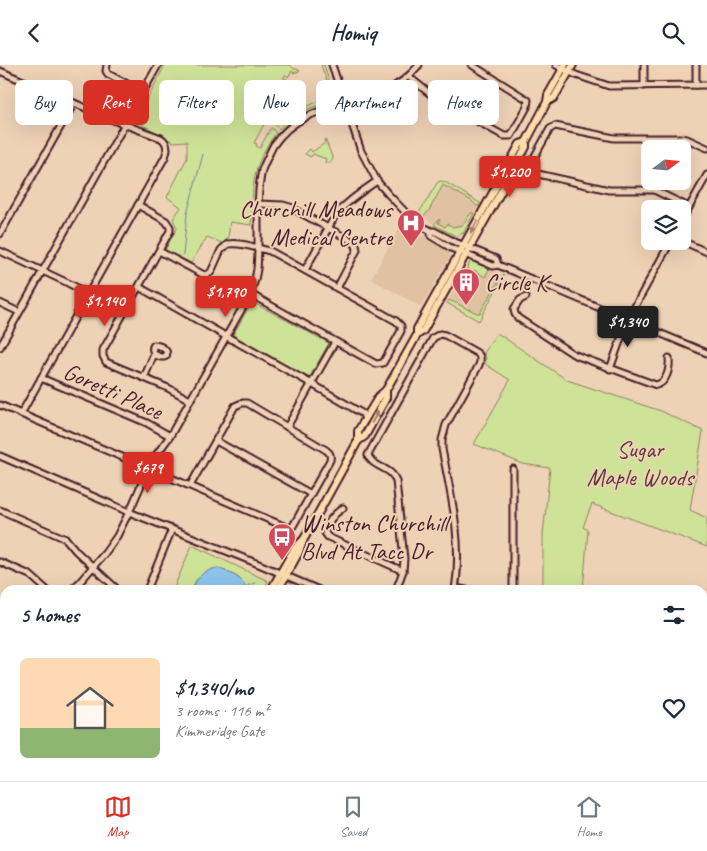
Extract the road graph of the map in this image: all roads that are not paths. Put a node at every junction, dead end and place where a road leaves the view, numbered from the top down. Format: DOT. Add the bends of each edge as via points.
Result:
graph roads {
  1 [pos="107,65"];
  2 [pos="158,65"];
  3 [pos="332,65"];
  4 [pos="419,65"];
  5 [pos="472,65"];
  6 [pos="556,65"];
  7 [pos="644,65"];
  8 [pos="696,65"];
  9 [pos="567,67"];
  10 [pos="0,71"];
  11 [pos="409,77"];
  12 [pos="120,80"];
  13 [pos="337,80"];
  14 [pos="404,80"];
  15 [pos="149,81"];
  16 [pos="696,85"];
  17 [pos="707,85"];
  18 [pos="644,86"];
  19 [pos="74,103"];
  20 [pos="83,107"];
  21 [pos="316,113"];
  22 [pos="124,125"];
  23 [pos="128,125"];
  24 [pos="352,125"];
  25 [pos="707,148"];
  26 [pos="707,175"];
  27 [pos="377,181"];
  28 [pos="675,200"];
  29 [pos="691,203"];
  30 [pos="259,204"];
  31 [pos="138,205"];
  32 [pos="328,228"];
  33 [pos="0,234"];
  34 [pos="691,245"];
  35 [pos="258,248"];
  36 [pos="465,250"];
  37 [pos="666,250"];
  38 [pos="0,251"];
  39 [pos="159,251"];
  40 [pos="707,252"];
  41 [pos="42,270"];
  42 [pos="305,270"];
  43 [pos="139,287"];
  44 [pos="337,287"];
  45 [pos="89,294"];
  46 [pos="250,294"];
  47 [pos="526,297"];
  48 [pos="0,303"];
  49 [pos="19,312"];
  50 [pos="124,313"];
  51 [pos="628,319"];
  52 [pos="226,337"];
  53 [pos="335,342"];
  54 [pos="0,347"];
  55 [pos="707,353"];
  56 [pos="154,354"];
  57 [pos="669,358"];
  58 [pos="610,369"];
  59 [pos="42,378"];
  60 [pos="144,378"];
  61 [pos="312,384"];
  62 [pos="386,390"];
  63 [pos="190,400"];
  64 [pos="0,405"];
  65 [pos="21,414"];
  66 [pos="364,417"];
  67 [pos="287,427"];
  68 [pos="170,436"];
  69 [pos="216,441"];
  70 [pos="358,441"];
  71 [pos="0,455"];
  72 [pos="148,468"];
  73 [pos="513,469"];
  74 [pos="190,486"];
  75 [pos="311,494"];
  76 [pos="343,508"];
  77 [pos="0,510"];
  78 [pos="129,512"];
  79 [pos="172,529"];
  80 [pos="0,562"];
  81 [pos="93,567"];
  82 [pos="403,571"];
  83 [pos="283,575"];
  84 [pos="41,585"];
  85 [pos="76,585"];
  86 [pos="113,585"];
  87 [pos="149,585"];
  88 [pos="274,585"];
  89 [pos="280,585"];
  90 [pos="307,585"];
  91 [pos="398,585"];
  92 [pos="455,585"];
  93 [pos="513,585"];
  1 -- 12 [label="street" via="108,74"];
  2 -- 15 [label="street"];
  3 -- 13 [label="street"];
  4 -- 11 [label="street"];
  5 -- 11 [label="street" via="528,100 511,136 504,136 434,97"];
  6 -- 9 [label="street"];
  7 -- 18 [label="street"];
  8 -- 16 [label="street"];
  9 -- 18 [label="street" via="600,84"];
  9 -- 36 [label="main road" via="548,95 526,142 520,144"];
  10 -- 19 [label="street"];
  11 -- 14 [label="street"];
  16 -- 17 [label="street"];
  16 -- 18 [label="street"];
  19 -- 20 [label="street"];
  19 -- 33 [label="street"];
  21 -- 30 [label="street" via="290,127 272,149 264,164"];
  22 -- 41 [label="street"];
  23 -- 31 [label="street" via="161,138 167,144 165,157"];
  24 -- 27 [label="street" via="360,151"];
  25 -- 28 [label="street" via="687,139 614,138 556,126 550,129 531,163 531,169 538,174 609,190 654,190"];
  26 -- 29 [label="street"];
  27 -- 32 [label="street" via="343,206"];
  27 -- 36 [label="street" via="411,218"];
  30 -- 32 [label="street" via="290,207"];
  30 -- 35 [label="street"];
  31 -- 39 [label="street" via="169,224 170,231"];
  31 -- 45 [label="street"];
  32 -- 42 [label="street"];
  32 -- 44 [label="street" via="357,247"];
  34 -- 40 [label="street"];
  35 -- 39 [label="street" via="232,243 226,245 208,275"];
  35 -- 42 [label="street" via="275,253"];
  35 -- 46 [label="street" via="257,269"];
  36 -- 51 [label="street" via="493,266 498,265"];
  36 -- 62 [label="main road" via="423,331 416,335"];
  37 -- 51 [label="street"];
  38 -- 41 [label="street"];
  39 -- 43 [label="street"];
  41 -- 45 [label="street"];
  41 -- 49 [label="street"];
  42 -- 44 [label="street"];
  43 -- 50 [label="street"];
  43 -- 52 [label="street"];
  44 -- 53 [label="street" via="396,321 401,328 385,361 379,365"];
  45 -- 50 [label="street"];
  45 -- 59 [label="street"];
  46 -- 52 [label="street"];
  46 -- 53 [label="street"];
  47 -- 58 [label="street" via="514,309 518,318 573,354"];
  48 -- 49 [label="street"];
  49 -- 54 [label="street"];
  50 -- 60 [label="street" via="103,351 103,358"];
  51 -- 55 [label="street"];
  51 -- 58 [label="street"];
  52 -- 61 [label="street"];
  52 -- 63 [label="street"];
  53 -- 61 [label="street"];
  56 -- 60 [label="street"];
  57 -- 58 [label="street" via="661,384"];
  59 -- 65 [label="street"];
  59 -- 68 [label="street, Goretti Place"];
  60 -- 63 [label="street"];
  61 -- 66 [label="street"];
  61 -- 67 [label="street"];
  62 -- 66 [label="main road"];
  70 -- 62 [label="main road, one-way" via="365,435 386,398"];
  63 -- 68 [label="street"];
  64 -- 65 [label="street"];
  65 -- 72 [label="street"];
  66 -- 70 [label="main road"];
  67 -- 69 [label="street" via="242,403 235,406"];
  67 -- 75 [label="street" via="331,456"];
  68 -- 72 [label="street"];
  69 -- 74 [label="street"];
  69 -- 75 [label="street"];
  70 -- 83 [label="main road" via="304,539 294,549"];
  71 -- 78 [label="street"];
  72 -- 74 [label="street"];
  72 -- 78 [label="street"];
  73 -- 93 [label="street"];
  74 -- 75 [label="street" via="286,527 293,526"];
  76 -- 82 [label="street" via="326,528 328,537"];
  77 -- 81 [label="street" via="62,537"];
  78 -- 79 [label="street"];
  78 -- 81 [label="street" via="117,536"];
  79 -- 83 [label="street"];
  79 -- 87 [label="street"];
  80 -- 84 [label="street" via="30,575"];
  81 -- 85 [label="street"];
  81 -- 86 [label="street"];
  82 -- 91 [label="street"];
  82 -- 92 [label="street" via="396,481 392,473 373,462 368,455 433,338 443,334 476,353 481,360 446,425 442,440 458,559"];
  83 -- 88 [label="main road"];
  83 -- 89 [label="main road"];
  83 -- 90 [label="street"];
}
